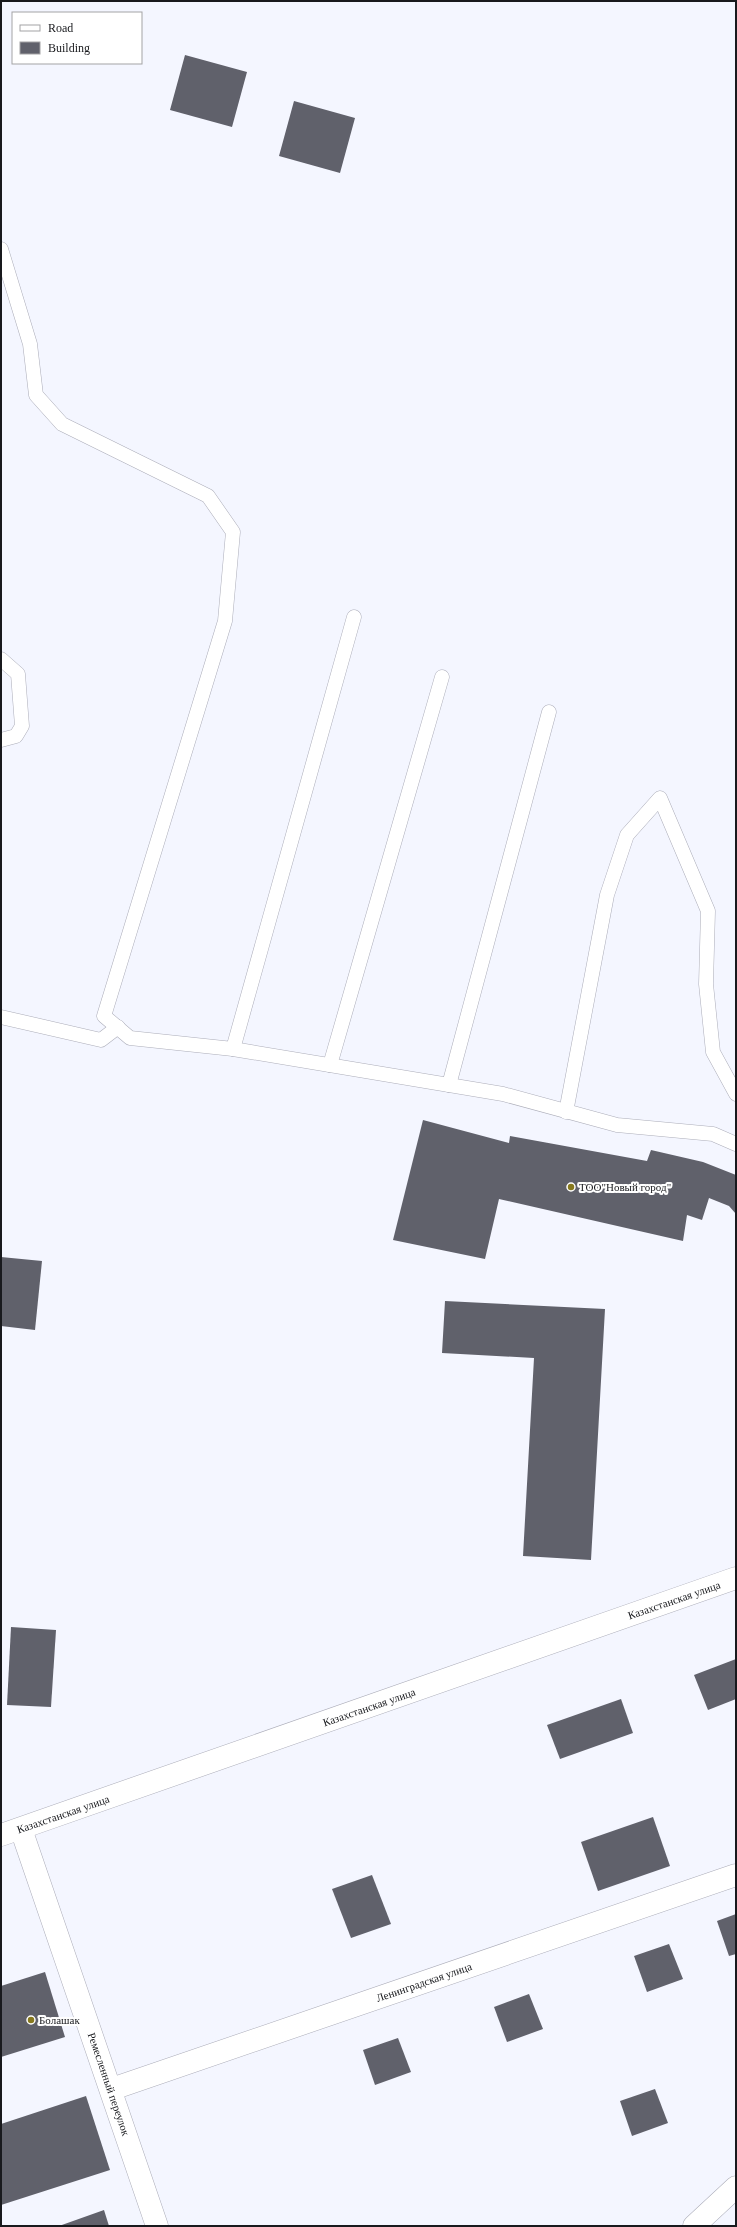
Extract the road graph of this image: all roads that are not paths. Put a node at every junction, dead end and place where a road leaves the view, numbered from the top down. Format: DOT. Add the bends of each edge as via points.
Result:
graph roads {
  1 [pos="1,249"];
  2 [pos="354,617"];
  3 [pos="1,659"];
  4 [pos="442,677"];
  5 [pos="549,712"];
  6 [pos="1,740"];
  7 [pos="1,1017"];
  8 [pos="118,1027"];
  9 [pos="233,1049"];
  10 [pos="330,1065"];
  11 [pos="448,1085"];
  12 [pos="736,1094"];
  13 [pos="566,1112"];
  14 [pos="736,1144"];
  15 [pos="736,1578"];
  16 [pos="11,1832"];
  17 [pos="736,1875"];
  18 [pos="112,2089"];
  19 [pos="736,2187"];
  20 [pos="157,2226"];
  21 [pos="694,2226"];
  1 -- 8 [label="lane" via="30,344 36,395 62,424 208,496 233,532 225,621 104,1016"];
  2 -- 9 [label="lane"];
  3 -- 6 [label="lane" via="18,674 22,726 16,736"];
  4 -- 10 [label="lane"];
  5 -- 11 [label="lane"];
  7 -- 8 [label="lane" via="100,1040"];
  8 -- 9 [label="lane" via="130,1038"];
  9 -- 10 [label="lane"];
  10 -- 11 [label="lane"];
  11 -- 13 [label="lane" via="503,1094"];
  12 -- 13 [label="lane" via="713,1052 706,984 708,911 660,798 627,835 607,896"];
  13 -- 14 [label="lane" via="617,1125 713,1134"];
  15 -- 16 [label="street, Казахстанская улица"];
  16 -- 18 [label="street, Ремесленный переулок"];
  17 -- 18 [label="street, Ленинградская улица"];
  18 -- 20 [label="street, Ремесленный переулок"];
  19 -- 21 [label="street"];
}
